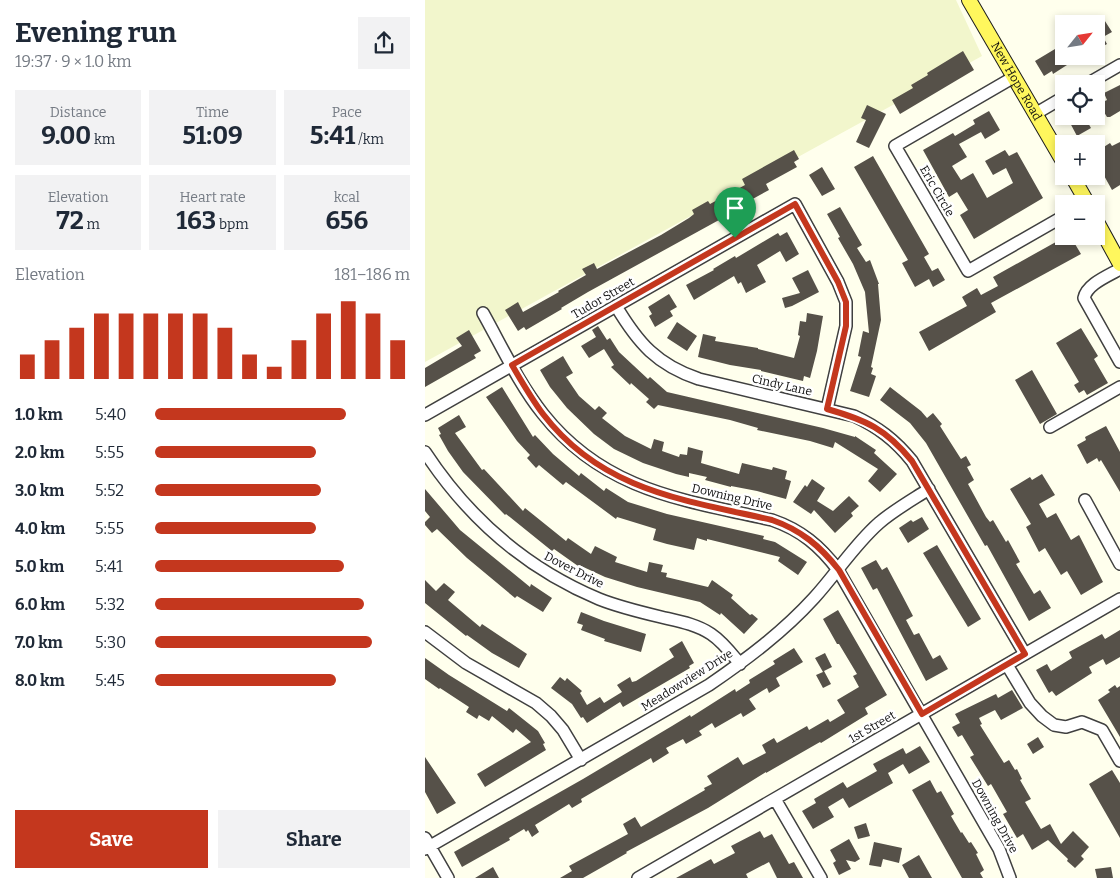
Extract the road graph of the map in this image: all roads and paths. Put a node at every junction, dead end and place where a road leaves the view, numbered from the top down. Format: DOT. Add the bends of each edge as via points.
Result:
graph roads {
  1 [pos="969,0"];
  2 [pos="1120,65"];
  3 [pos="1103,75"];
  4 [pos="1014,77"];
  5 [pos="1055,102"];
  6 [pos="1035,114"];
  7 [pos="1055,148"];
  8 [pos="1055,221"];
  9 [pos="1105,236"];
  10 [pos="1120,264"];
  11 [pos="1120,270"];
  12 [pos="616,306"];
  13 [pos="483,314"];
  14 [pos="1120,362"];
  15 [pos="512,365"];
  16 [pos="1120,387"];
  17 [pos="827,409"];
  18 [pos="425,415"];
  19 [pos="1050,427"];
  20 [pos="425,452"];
  21 [pos="929,489"];
  22 [pos="1085,500"];
  23 [pos="1120,564"];
  24 [pos="839,570"];
  25 [pos="1120,599"];
  26 [pos="425,632"];
  27 [pos="1025,654"];
  28 [pos="740,664"];
  29 [pos="1007,665"];
  30 [pos="922,714"];
  31 [pos="581,760"];
  32 [pos="1120,761"];
  33 [pos="775,799"];
  34 [pos="427,845"];
  35 [pos="448,878"];
  36 [pos="638,878"];
  37 [pos="821,878"];
  38 [pos="1010,878"];
  1 -- 4 [label="main road, New Hope Road"];
  2 -- 3 [label="street"];
  4 -- 6 [label="main road, New Hope Road"];
  4 -- 8 [label="street, Eric Circle" via="895,146 968,272"];
  5 -- 6 [label="street"];
  6 -- 7 [label="main road, New Hope Road"];
  9 -- 10 [label="main road"];
  11 -- 14 [label="street" via="1090,287 1084,298"];
  12 -- 15 [label="street, Tudor Street"];
  12 -- 17 [label="street, Cindy Lane" via="642,345 656,358 684,374"];
  12 -- 17 [label="street, Tudor Street" via="795,204 846,302 846,326"];
  13 -- 15 [label="street, Downing Drive"];
  15 -- 18 [label="street, Tudor Street"];
  15 -- 24 [label="street, Downing Drive" via="544,415 563,436 599,465 643,488 667,496 787,526 814,543"];
  16 -- 19 [label="street"];
  17 -- 21 [label="street, Cindy Lane" via="853,416 887,435 912,461"];
  20 -- 28 [label="street, Dover Drive" via="464,504 523,558 601,599 701,628 725,646"];
  21 -- 24 [label="street, Meadowview Drive" via="879,524"];
  21 -- 27 [label="street, Cindy Lane"];
  22 -- 23 [label="street"];
  24 -- 28 [label="street, Meadowview Drive" via="788,624"];
  24 -- 30 [label="street, Downing Drive"];
  25 -- 27 [label="street, 1st Street"];
  26 -- 31 [label="street" via="466,663 551,716"];
  27 -- 29 [label="street, 1st Street"];
  28 -- 31 [label="street, Meadowview Drive"];
  29 -- 30 [label="street, 1st Street"];
  29 -- 32 [label="street" via="1030,703 1042,716 1054,725 1066,727 1082,722 1102,730"];
  30 -- 33 [label="street, 1st Street"];
  30 -- 38 [label="street, Downing Drive" via="999,849"];
  31 -- 34 [label="street, Meadowview Drive"];
  33 -- 36 [label="street, 1st Street"];
  33 -- 37 [label="street"];
  34 -- 35 [label="street"];
}
